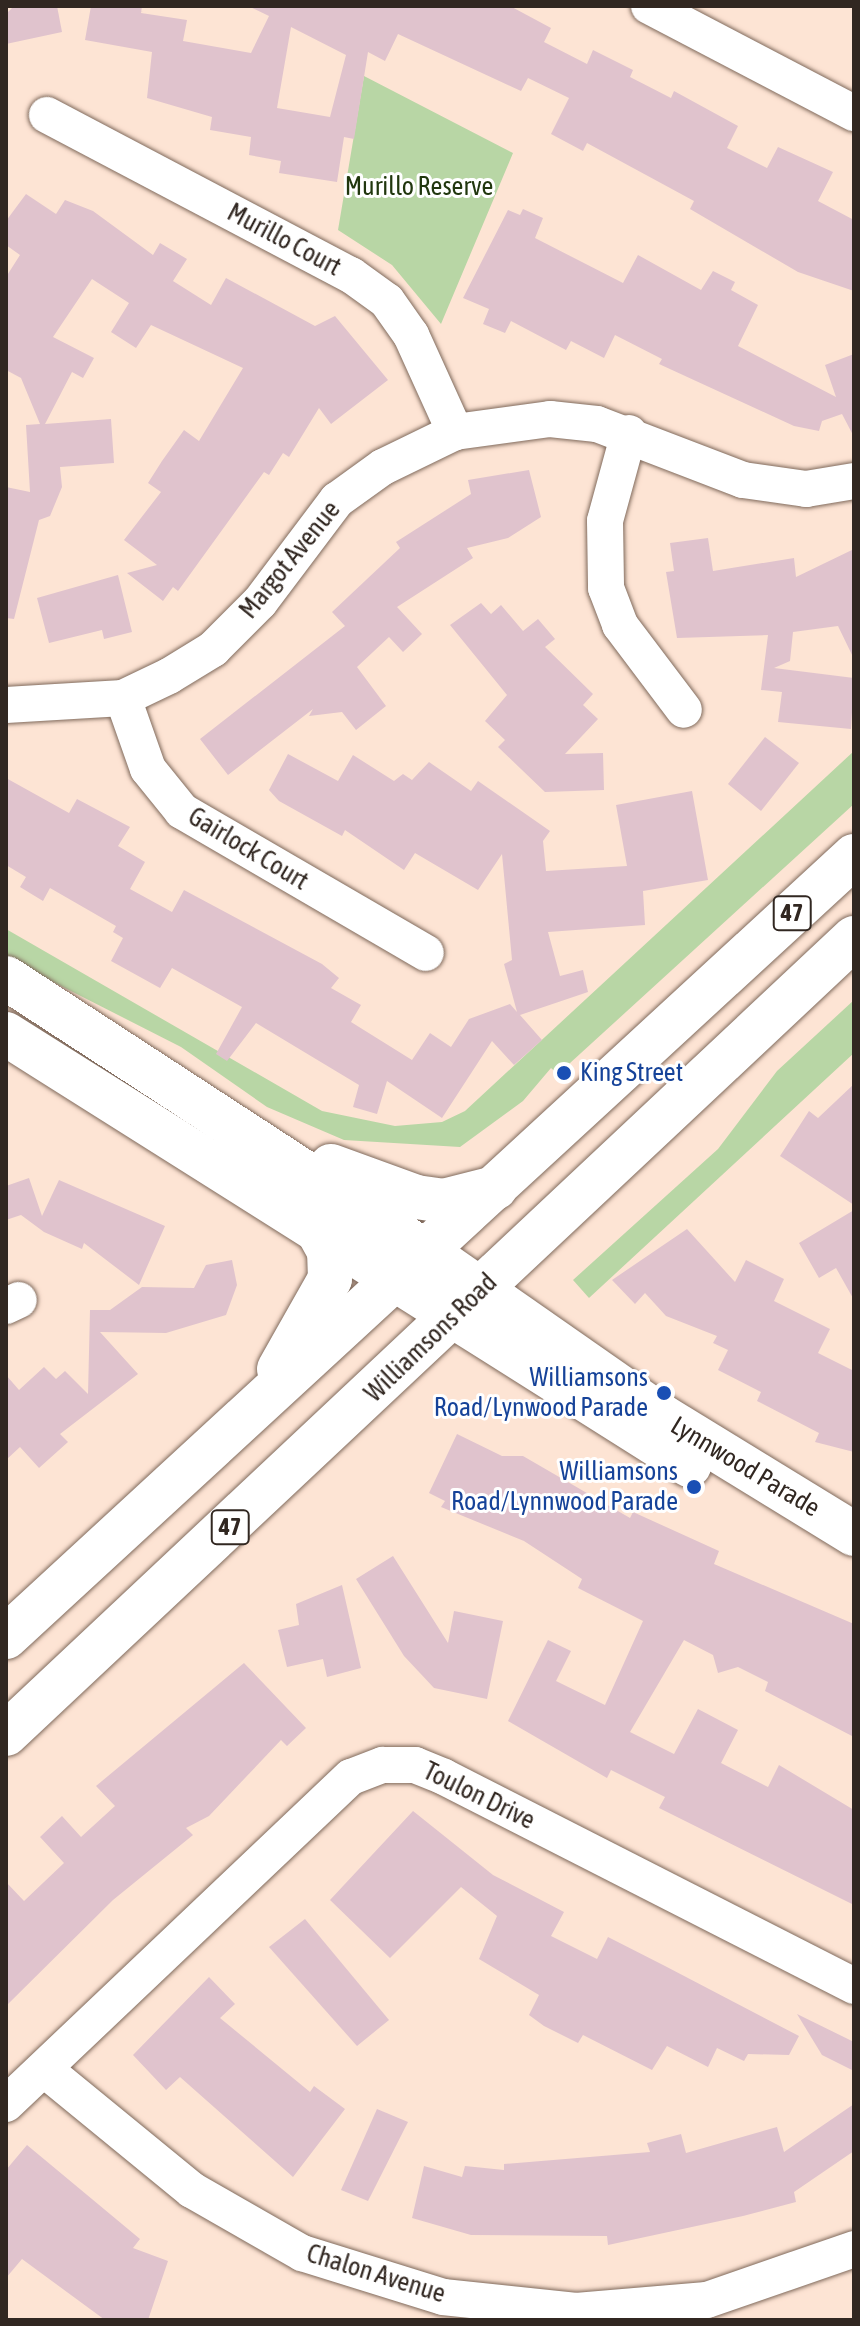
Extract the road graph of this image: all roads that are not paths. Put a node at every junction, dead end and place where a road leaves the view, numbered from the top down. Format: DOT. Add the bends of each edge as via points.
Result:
graph roads {
  1 [pos="649,6"];
  2 [pos="854,113"];
  3 [pos="47,115"];
  4 [pos="455,432"];
  5 [pos="629,433"];
  6 [pos="854,481"];
  7 [pos="123,698"];
  8 [pos="6,705"];
  9 [pos="684,710"];
  10 [pos="854,856"];
  11 [pos="854,938"];
  12 [pos="426,953"];
  13 [pos="6,978"];
  14 [pos="6,1034"];
  15 [pos="219,1117"];
  16 [pos="495,1188"];
  17 [pos="318,1231"];
  18 [pos="425,1251"];
  19 [pos="393,1281"];
  20 [pos="466,1304"];
  21 [pos="250,1415"];
  22 [pos="854,1534"];
  23 [pos="854,1551"];
  24 [pos="6,1637"];
  25 [pos="6,1734"];
  26 [pos="854,1986"];
  27 [pos="44,2069"];
  28 [pos="6,2104"];
  29 [pos="854,2249"];
  1 -- 2 [label="street"];
  3 -- 4 [label="street, Murillo Court" via="351,275 387,301 411,335"];
  4 -- 5 [label="street, Margot Avenue" via="550,419"];
  4 -- 7 [label="street, Margot Avenue" via="383,467 337,500 260,602 213,649"];
  5 -- 6 [label="street, Margot Avenue" via="774,487"];
  5 -- 9 [label="street" via="605,521 606,588 620,625"];
  7 -- 8 [label="street, Margot Avenue"];
  7 -- 12 [label="street, Gairlock Court" via="148,769 182,811"];
  10 -- 16 [label="main road, 47"];
  11 -- 20 [label="main road, Williamsons Road / 47"];
  13 -- 15 [label="main road"];
  14 -- 17 [label="main road"];
  15 -- 16 [label="main road" via="392,1192 443,1201"];
  15 -- 18 [label="main road"];
  16 -- 18 [label="main road, 47"];
  17 -- 19 [label="main road"];
  17 -- 21 [label="main road" via="329,1251 330,1279"];
  18 -- 19 [label="main road, 47"];
  18 -- 20 [label="main road"];
  19 -- 20 [label="main road"];
  19 -- 21 [label="main road, 47"];
  20 -- 22 [label="main road, Lynnwood Parade"];
  20 -- 23 [label="main road, Lynnwood Parade" via="628,1432"];
  20 -- 25 [label="main road, Williamsons Road / 47"];
  21 -- 24 [label="main road, 47"];
  26 -- 27 [label="street, Toulon Drive" via="444,1777 415,1765 383,1765 351,1777"];
  27 -- 28 [label="street, Toulon Drive"];
  27 -- 29 [label="street, Chalon Avenue" via="192,2190 288,2245 443,2297 576,2311 707,2300"];
}
